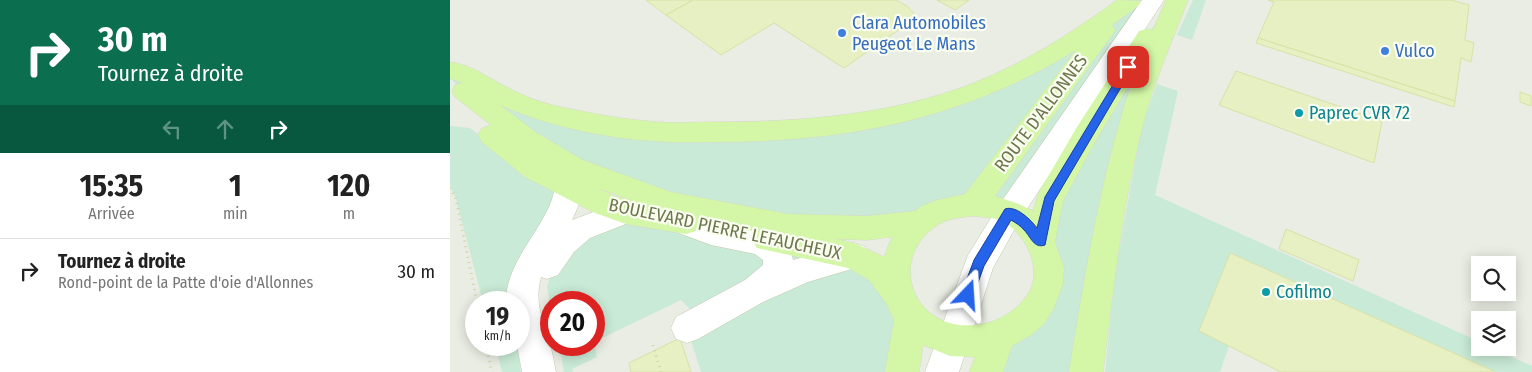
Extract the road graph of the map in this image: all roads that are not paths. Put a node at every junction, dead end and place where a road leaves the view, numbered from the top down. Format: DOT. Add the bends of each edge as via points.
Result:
graph roads {
  1 [pos="1138,0"];
  2 [pos="1170,0"];
  3 [pos="1177,0"];
  4 [pos="450,70"];
  5 [pos="450,78"];
  6 [pos="450,103"];
  7 [pos="569,186"];
  8 [pos="973,204"];
  9 [pos="626,212"];
  10 [pos="1009,213"];
  11 [pos="678,220"];
  12 [pos="922,222"];
  13 [pos="1041,242"];
  14 [pos="854,256"];
  15 [pos="752,292"];
  16 [pos="904,305"];
  17 [pos="687,328"];
  18 [pos="999,337"];
  19 [pos="946,357"];
  20 [pos="536,359"];
  21 [pos="902,372"];
  22 [pos="986,372"];
  23 [pos="1086,372"];
  1 -- 4 [label="main road" via="1032,66 974,94 898,115 830,128 745,134 646,131 562,116 501,96 458,70"];
  1 -- 8 [label="main road, ROUTE D'ALLONNES" via="1100,35"];
  1 -- 10 [label="street"];
  2 -- 13 [label="main road" via="1086,134 1049,200"];
  3 -- 23 [label="main road" via="1146,72 1131,125 1104,242"];
  5 -- 12 [label="main road, BOULEVARD PIERRE LEFAUCHEUX" via="466,94 528,140 573,168 670,202 788,226 867,228"];
  6 -- 7 [label="main road, BOULEVARD PIERRE LEFAUCHEUX" via="534,169"];
  7 -- 9 [label="main road, BOULEVARD PIERRE LEFAUCHEUX"];
  7 -- 20 [label="street" via="562,213 524,280 522,308"];
  8 -- 10 [label="main road" via="992,206"];
  8 -- 12 [label="main road" via="946,209"];
  9 -- 11 [label="main road, BOULEVARD PIERRE LEFAUCHEUX"];
  9 -- 20 [label="street" via="584,226 558,248 540,280"];
  10 -- 13 [label="main road" via="1028,225"];
  10 -- 19 [label="street" via="979,264"];
  11 -- 14 [label="main road, BOULEVARD PIERRE LEFAUCHEUX"];
  11 -- 15 [label="street" via="711,233 762,243 777,253 779,264 775,274"];
  12 -- 16 [label="main road" via="904,242 895,266"];
  13 -- 18 [label="main road" via="1049,280 1044,296 1026,321"];
  14 -- 15 [label="street" via="803,270"];
  14 -- 16 [label="main road, BOULEVARD PIERRE LEFAUCHEUX" via="880,270"];
  15 -- 17 [label="street"];
  16 -- 19 [label="main road, BOULEVARD PIERRE LEFAUCHEUX" via="931,333"];
  16 -- 21 [label="main road"];
  18 -- 19 [label="main road" via="976,342"];
  18 -- 22 [label="main road"];
}
